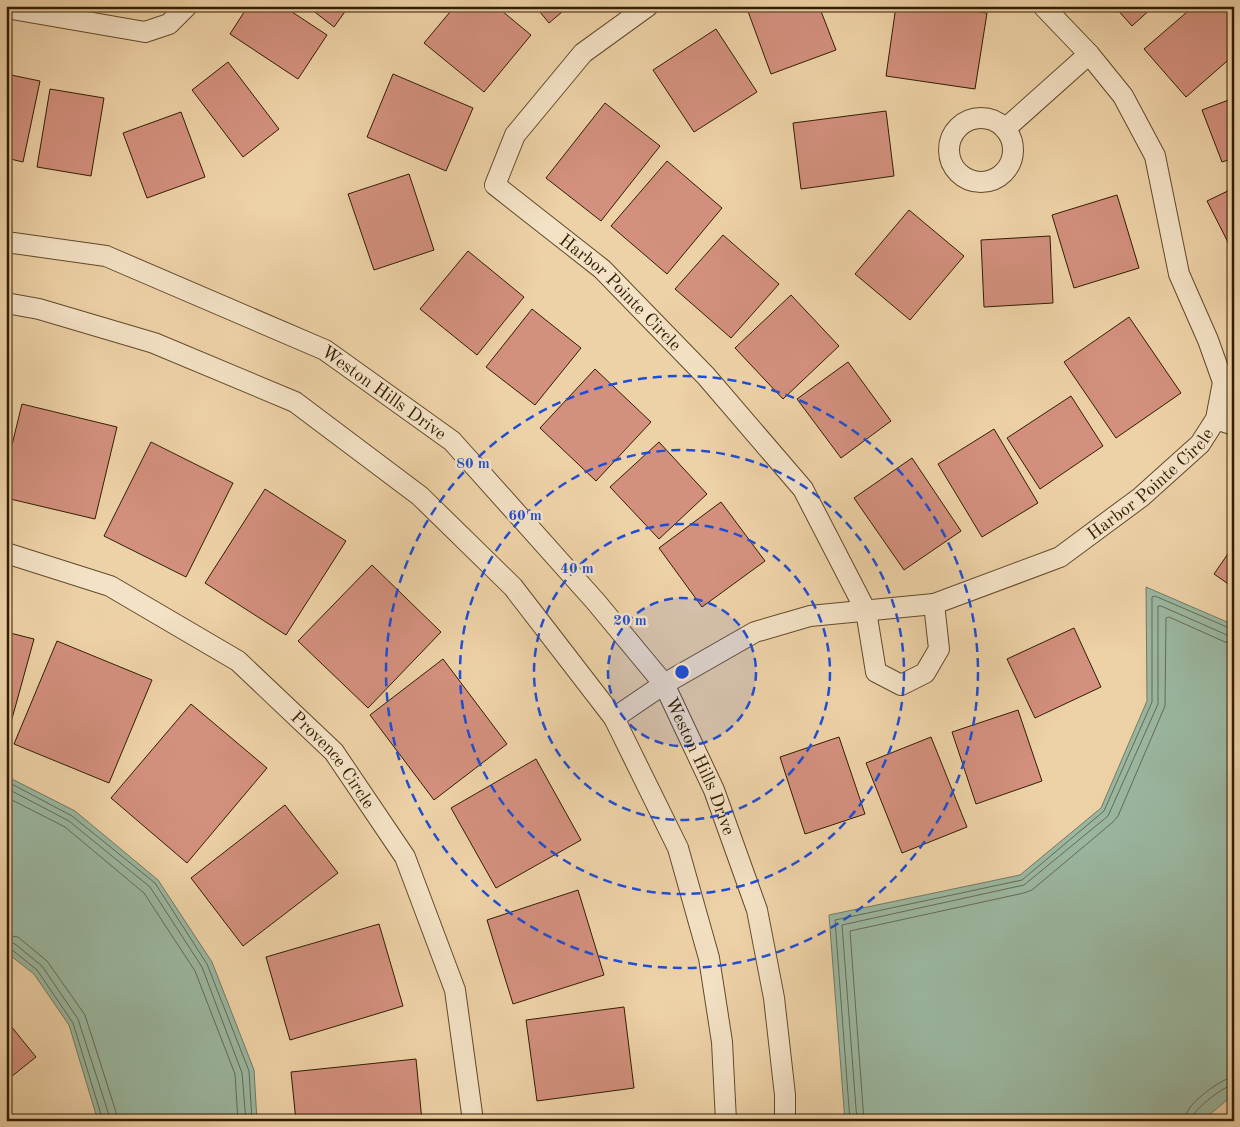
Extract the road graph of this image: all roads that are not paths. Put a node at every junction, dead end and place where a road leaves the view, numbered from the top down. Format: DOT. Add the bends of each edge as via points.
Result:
graph roads {
  1 [pos="187,6"];
  2 [pos="648,6"];
  3 [pos="1043,6"];
  4 [pos="6,8"];
  5 [pos="1089,54"];
  6 [pos="1006,129"];
  7 [pos="6,242"];
  8 [pos="6,303"];
  9 [pos="1225,422"];
  10 [pos="6,553"];
  11 [pos="934,604"];
  12 [pos="866,611"];
  13 [pos="664,684"];
  14 [pos="614,718"];
  15 [pos="473,1121"];
  16 [pos="726,1121"];
  17 [pos="785,1121"];
  1 -- 4 [label="street" via="169,24 145,32"];
  2 -- 12 [label="street, Harbor Pointe Circle" via="583,53 515,135 495,185 602,268 706,376 803,490"];
  3 -- 5 [label="street, Harbor Pointe Circle"];
  5 -- 6 [label="street"];
  5 -- 9 [label="street, Harbor Pointe Circle" via="1123,96 1155,156 1179,274 1224,382"];
  7 -- 13 [label="street, Weston Hills Drive" via="106,256 325,350 452,441 596,602"];
  8 -- 14 [label="street" via="39,309 154,343 295,402 420,496 513,587"];
  9 -- 11 [label="street, Harbor Pointe Circle" via="1141,498 1060,557"];
  10 -- 15 [label="street, Provence Circle" via="110,586 238,661 334,752 405,857 455,990"];
  11 -- 12 [label="street, Harbor Pointe Circle"];
  11 -- 12 [label="street" via="939,649 925,673 901,685 876,672"];
  12 -- 13 [label="street, Harbor Pointe Circle" via="810,616 755,632"];
  13 -- 14 [label="street, Harbor Pointe Circle"];
  13 -- 17 [label="street, Weston Hills Drive" via="714,790 757,910 774,998"];
  14 -- 16 [label="street" via="678,848 709,958 722,1042"];
}
